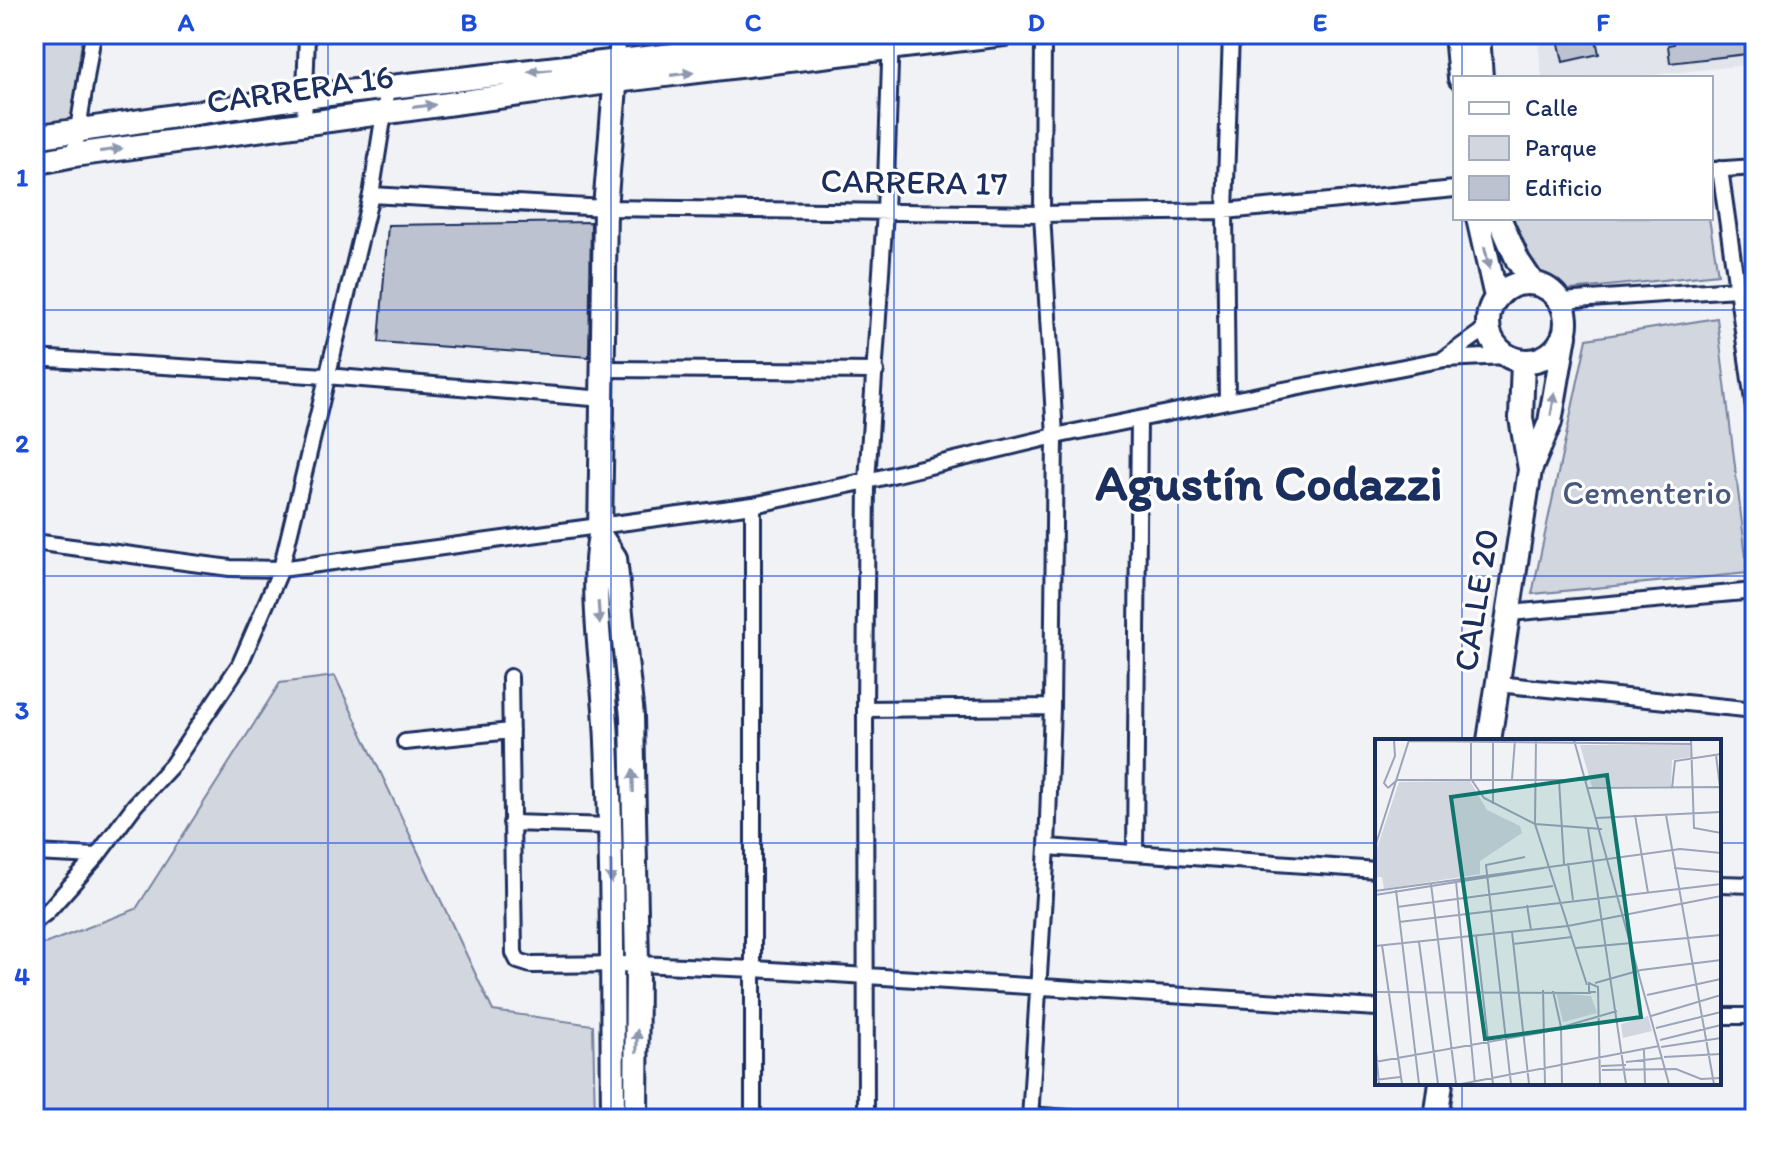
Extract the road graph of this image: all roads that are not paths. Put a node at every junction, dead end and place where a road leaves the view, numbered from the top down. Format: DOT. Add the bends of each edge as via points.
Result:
graph roads {
  1 [pos="93,34"];
  2 [pos="307,34"];
  3 [pos="617,34"];
  4 [pos="856,34"];
  5 [pos="1004,34"];
  6 [pos="1043,34"];
  7 [pos="1231,34"];
  8 [pos="1456,34"];
  9 [pos="1478,34"];
  10 [pos="891,42"];
  11 [pos="616,72"];
  12 [pos="1460,76"];
  13 [pos="1481,76"];
  14 [pos="388,88"];
  15 [pos="303,97"];
  16 [pos="385,111"];
  17 [pos="304,123"];
  18 [pos="79,129"];
  19 [pos="34,137"];
  20 [pos="74,155"];
  21 [pos="34,163"];
  22 [pos="1755,167"];
  23 [pos="1715,170"];
  24 [pos="1453,189"];
  25 [pos="371,195"];
  26 [pos="605,208"];
  27 [pos="1225,211"];
  28 [pos="885,212"];
  29 [pos="1042,214"];
  30 [pos="1478,220"];
  31 [pos="1500,220"];
  32 [pos="1532,282"];
  33 [pos="1736,289"];
  34 [pos="1755,292"];
  35 [pos="1496,297"];
  36 [pos="1561,301"];
  37 [pos="1488,327"];
  38 [pos="1565,335"];
  39 [pos="34,358"];
  40 [pos="1445,359"];
  41 [pos="1514,359"];
  42 [pos="604,369"];
  43 [pos="876,371"];
  44 [pos="326,376"];
  45 [pos="604,399"];
  46 [pos="1227,401"];
  47 [pos="1755,415"];
  48 [pos="1139,419"];
  49 [pos="1055,436"];
  50 [pos="1530,470"];
  51 [pos="867,481"];
  52 [pos="753,505"];
  53 [pos="600,530"];
  54 [pos="34,542"];
  55 [pos="281,569"];
  56 [pos="1755,591"];
  57 [pos="1510,613"];
  58 [pos="510,677"];
  59 [pos="1497,684"];
  60 [pos="1052,707"];
  61 [pos="865,709"];
  62 [pos="1755,710"];
  63 [pos="511,731"];
  64 [pos="1489,739"];
  65 [pos="405,742"];
  66 [pos="511,823"];
  67 [pos="611,826"];
  68 [pos="1047,847"];
  69 [pos="1135,851"];
  70 [pos="34,853"];
  71 [pos="97,856"];
  72 [pos="1375,870"];
  73 [pos="1721,884"];
  74 [pos="1755,885"];
  75 [pos="34,922"];
  76 [pos="637,964"];
  77 [pos="612,966"];
  78 [pos="755,969"];
  79 [pos="865,977"];
  80 [pos="1038,987"];
  81 [pos="1375,1008"];
  82 [pos="1721,1016"];
  83 [pos="1755,1016"];
  84 [pos="1441,1085"];
  85 [pos="1030,1117"];
  86 [pos="613,1119"];
  87 [pos="636,1119"];
  88 [pos="753,1119"];
  89 [pos="866,1119"];
  90 [pos="1081,1119"];
  91 [pos="1436,1119"];
  1 -- 18 [label="street"];
  2 -- 15 [label="street"];
  3 -- 11 [label="street"];
  4 -- 11 [label="street, CARRERA 16"];
  5 -- 10 [label="street, CARRERA 16"];
  6 -- 29 [label="street"];
  7 -- 27 [label="street"];
  8 -- 12 [label="street"];
  9 -- 13 [label="street"];
  11 -- 10 [label="street, CARRERA 16, one-way"];
  10 -- 28 [label="street"];
  11 -- 14 [label="street, CARRERA 16, one-way"];
  16 -- 11 [label="street, CARRERA 16, one-way"];
  11 -- 26 [label="street"];
  14 -- 15 [label="street, CARRERA 16"];
  14 -- 16 [label="street"];
  15 -- 17 [label="street"];
  15 -- 18 [label="street, CARRERA 16"];
  16 -- 17 [label="street, CARRERA 16"];
  16 -- 25 [label="street"];
  20 -- 17 [label="street, CARRERA 16, one-way"];
  18 -- 19 [label="street, CARRERA 16"];
  18 -- 20 [label="street"];
  20 -- 21 [label="street, CARRERA 16"];
  22 -- 23 [label="street"];
  23 -- 33 [label="street"];
  24 -- 27 [label="street, CARRERA 17"];
  25 -- 26 [label="street, CARRERA 17"];
  25 -- 44 [label="street"];
  26 -- 28 [label="street, CARRERA 17"];
  26 -- 42 [label="street"];
  27 -- 29 [label="street, CARRERA 17"];
  27 -- 46 [label="street"];
  28 -- 29 [label="street, CARRERA 17"];
  28 -- 43 [label="street"];
  29 -- 49 [label="street"];
  30 -- 35 [label="street, one-way"];
  31 -- 32 [label="street"];
  32 -- 35 [label="street" via="1512,285"];
  32 -- 36 [label="street"];
  33 -- 34 [label="street"];
  33 -- 36 [label="street"];
  33 -- 47 [label="street"];
  35 -- 37 [label="street"];
  36 -- 38 [label="street"];
  37 -- 40 [label="street"];
  37 -- 41 [label="street" via="1494,344"];
  38 -- 41 [label="street" via="1555,351 1540,360"];
  50 -- 38 [label="street, CALLE 20, one-way" via="1550,422"];
  39 -- 44 [label="street"];
  40 -- 41 [label="street"];
  40 -- 46 [label="street"];
  41 -- 50 [label="street, CALLE 20"];
  42 -- 43 [label="street"];
  42 -- 45 [label="street"];
  43 -- 51 [label="street"];
  44 -- 45 [label="street"];
  44 -- 55 [label="street"];
  45 -- 53 [label="street"];
  46 -- 48 [label="street"];
  48 -- 49 [label="street"];
  48 -- 69 [label="street"];
  49 -- 51 [label="street"];
  49 -- 60 [label="street"];
  50 -- 57 [label="street, CALLE 20"];
  51 -- 52 [label="street"];
  51 -- 61 [label="street"];
  52 -- 53 [label="street"];
  52 -- 78 [label="street"];
  53 -- 55 [label="street"];
  53 -- 67 [label="street, one-way" via="595,564"];
  76 -- 53 [label="street, one-way" via="632,716 615,558"];
  54 -- 55 [label="street" via="230,568"];
  55 -- 71 [label="street" via="240,664 172,765"];
  56 -- 57 [label="street"];
  57 -- 59 [label="street, CALLE 20"];
  58 -- 63 [label="street"];
  59 -- 62 [label="street"];
  59 -- 64 [label="street, CALLE 20"];
  60 -- 61 [label="street"];
  60 -- 68 [label="street"];
  61 -- 79 [label="street"];
  63 -- 65 [label="street"];
  63 -- 66 [label="street"];
  66 -- 67 [label="street"];
  66 -- 77 [label="street" via="518,961"];
  67 -- 77 [label="street, one-way"];
  68 -- 69 [label="street"];
  68 -- 80 [label="street"];
  69 -- 72 [label="street"];
  70 -- 71 [label="street"];
  71 -- 75 [label="street"];
  73 -- 74 [label="street"];
  76 -- 77 [label="street"];
  76 -- 78 [label="street"];
  87 -- 76 [label="street, one-way"];
  77 -- 86 [label="street"];
  78 -- 79 [label="street"];
  78 -- 88 [label="street"];
  79 -- 80 [label="street"];
  79 -- 89 [label="street"];
  80 -- 81 [label="street"];
  80 -- 85 [label="street"];
  82 -- 83 [label="street"];
  84 -- 91 [label="street"];
  85 -- 90 [label="street"];
}
